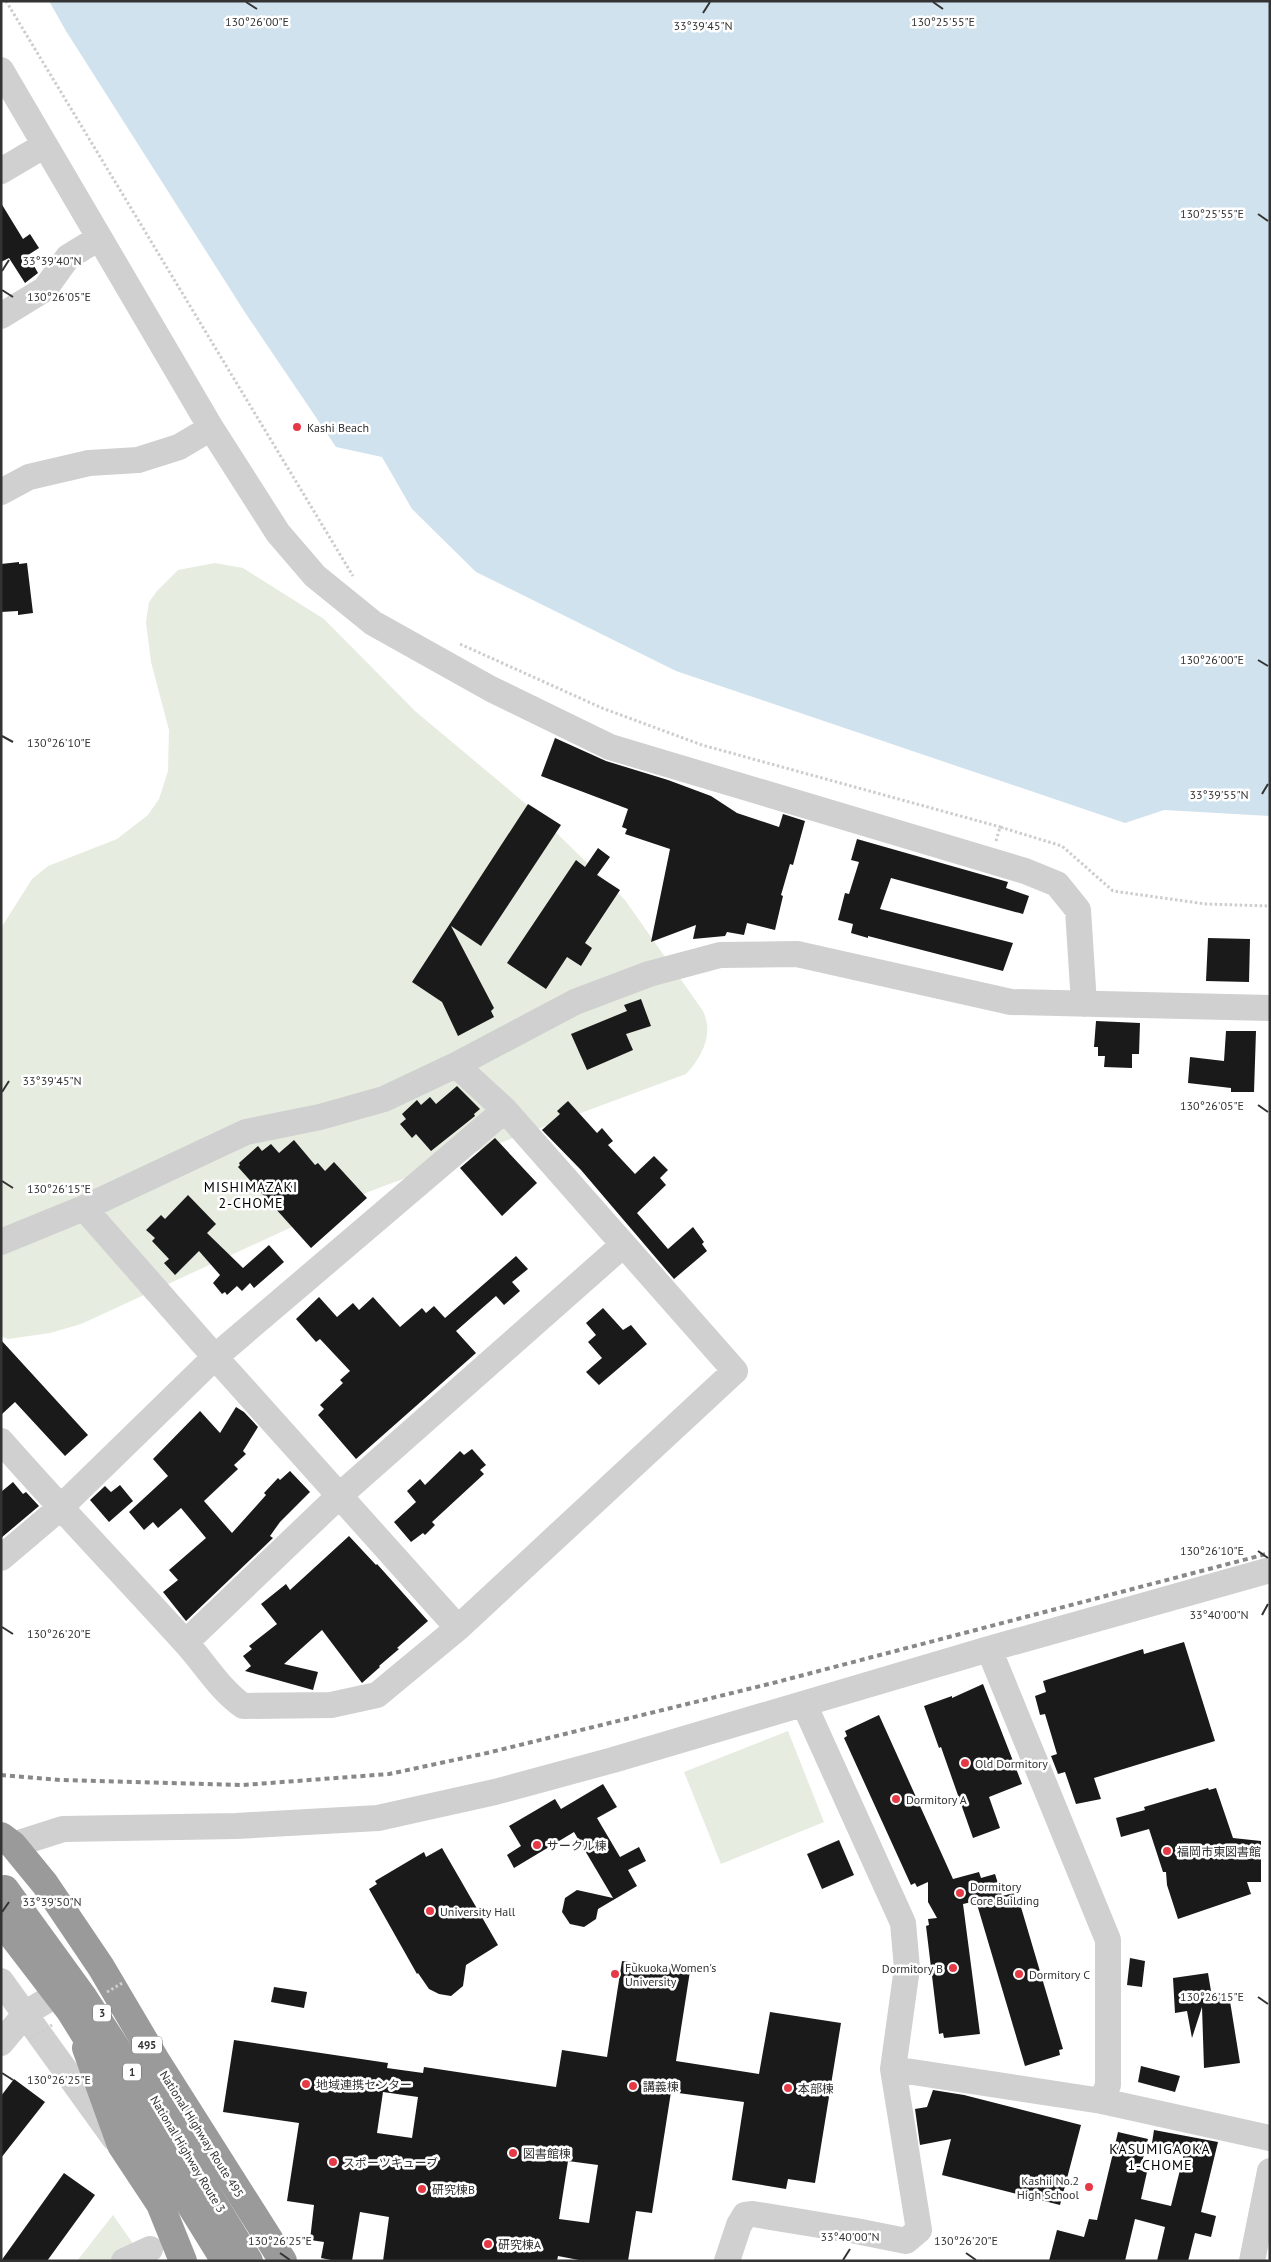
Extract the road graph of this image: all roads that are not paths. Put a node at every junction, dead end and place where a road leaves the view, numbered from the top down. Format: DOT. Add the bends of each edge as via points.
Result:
graph roads {
  1 [pos="1,70"];
  2 [pos="45,145"];
  3 [pos="1,171"];
  4 [pos="99,238"];
  5 [pos="1,316"];
  6 [pos="211,428"];
  7 [pos="1,492"];
  8 [pos="1084,1004"];
  9 [pos="1270,1008"];
  10 [pos="456,1065"];
  11 [pos="505,1110"];
  12 [pos="84,1208"];
  13 [pos="1,1242"];
  14 [pos="623,1245"];
  15 [pos="214,1357"];
  16 [pos="1,1441"];
  17 [pos="339,1496"];
  18 [pos="60,1508"];
  19 [pos="1,1558"];
  20 [pos="1270,1570"];
  21 [pos="458,1628"];
  22 [pos="186,1642"];
  23 [pos="989,1649"];
  24 [pos="804,1704"];
  25 [pos="7,1841"];
  26 [pos="1,1876"];
  27 [pos="1,1885"];
  28 [pos="1,1921"];
  29 [pos="1,1929"];
  30 [pos="1,1981"];
  31 [pos="54,1996"];
  32 [pos="10,2025"];
  33 [pos="84,2042"];
  34 [pos="893,2069"];
  35 [pos="1102,2101"];
  36 [pos="1270,2138"];
  37 [pos="191,2158"];
  38 [pos="1270,2171"];
  39 [pos="160,2204"];
  40 [pos="150,2249"];
  41 [pos="124,2261"];
  42 [pos="183,2261"];
  43 [pos="220,2261"];
  44 [pos="225,2261"];
  45 [pos="249,2261"];
  46 [pos="253,2261"];
  47 [pos="278,2261"];
  48 [pos="283,2261"];
  49 [pos="727,2261"];
  50 [pos="1252,2261"];
  1 -- 2 [label="street"];
  2 -- 3 [label="street"];
  2 -- 4 [label="street"];
  4 -- 5 [label="street" via="68,257 45,289"];
  4 -- 6 [label="street"];
  6 -- 7 [label="street" via="179,447 138,460 89,462 29,478"];
  6 -- 8 [label="street" via="278,533 315,576 373,623 474,679 610,746 991,860 1057,884 1078,910"];
  8 -- 9 [label="street"];
  8 -- 10 [label="street" via="1011,1002 797,954 720,955 649,974 575,1002"];
  10 -- 11 [label="street"];
  10 -- 12 [label="street" via="384,1098 320,1117 246,1132"];
  11 -- 14 [label="street"];
  11 -- 15 [label="street"];
  12 -- 13 [label="street"];
  12 -- 15 [label="street"];
  14 -- 17 [label="street"];
  14 -- 21 [label="street" via="735,1371"];
  15 -- 17 [label="street"];
  15 -- 18 [label="street"];
  16 -- 18 [label="street"];
  17 -- 21 [label="street"];
  17 -- 22 [label="street"];
  18 -- 19 [label="street"];
  18 -- 22 [label="street"];
  20 -- 23 [label="street"];
  21 -- 22 [label="street" via="377,1695 331,1705 243,1706 232,1698"];
  23 -- 24 [label="street"];
  23 -- 35 [label="street" via="1108,1940 1108,2085"];
  24 -- 25 [label="street" via="495,1792 378,1818 236,1826 63,1829"];
  24 -- 34 [label="street" via="903,1923 907,1968"];
  25 -- 48 [label="highway, National Highway Route 495 / 495" via="45,1884 101,1967"];
  26 -- 37 [label="highway, National Highway Route 3 / 3" via="85,1985"];
  27 -- 45 [label="highway, 1, bridge" via="84,1998"];
  28 -- 44 [label="highway, 1, bridge" via="70,2011"];
  29 -- 31 [label="highway"];
  30 -- 32 [label="street"];
  31 -- 32 [label="street"];
  31 -- 33 [label="highway"];
  32 -- 39 [label="street"];
  33 -- 39 [label="highway" via="121,2144"];
  33 -- 43 [label="highway"];
  34 -- 35 [label="street"];
  34 -- 49 [label="street" via="919,2230 906,2241 745,2215"];
  35 -- 36 [label="street"];
  37 -- 46 [label="highway, National Highway Route 3 / 3"];
  37 -- 47 [label="highway, National Highway Route 495"];
  38 -- 50 [label="street"];
  39 -- 42 [label="highway"];
  40 -- 41 [label="street"];
}
